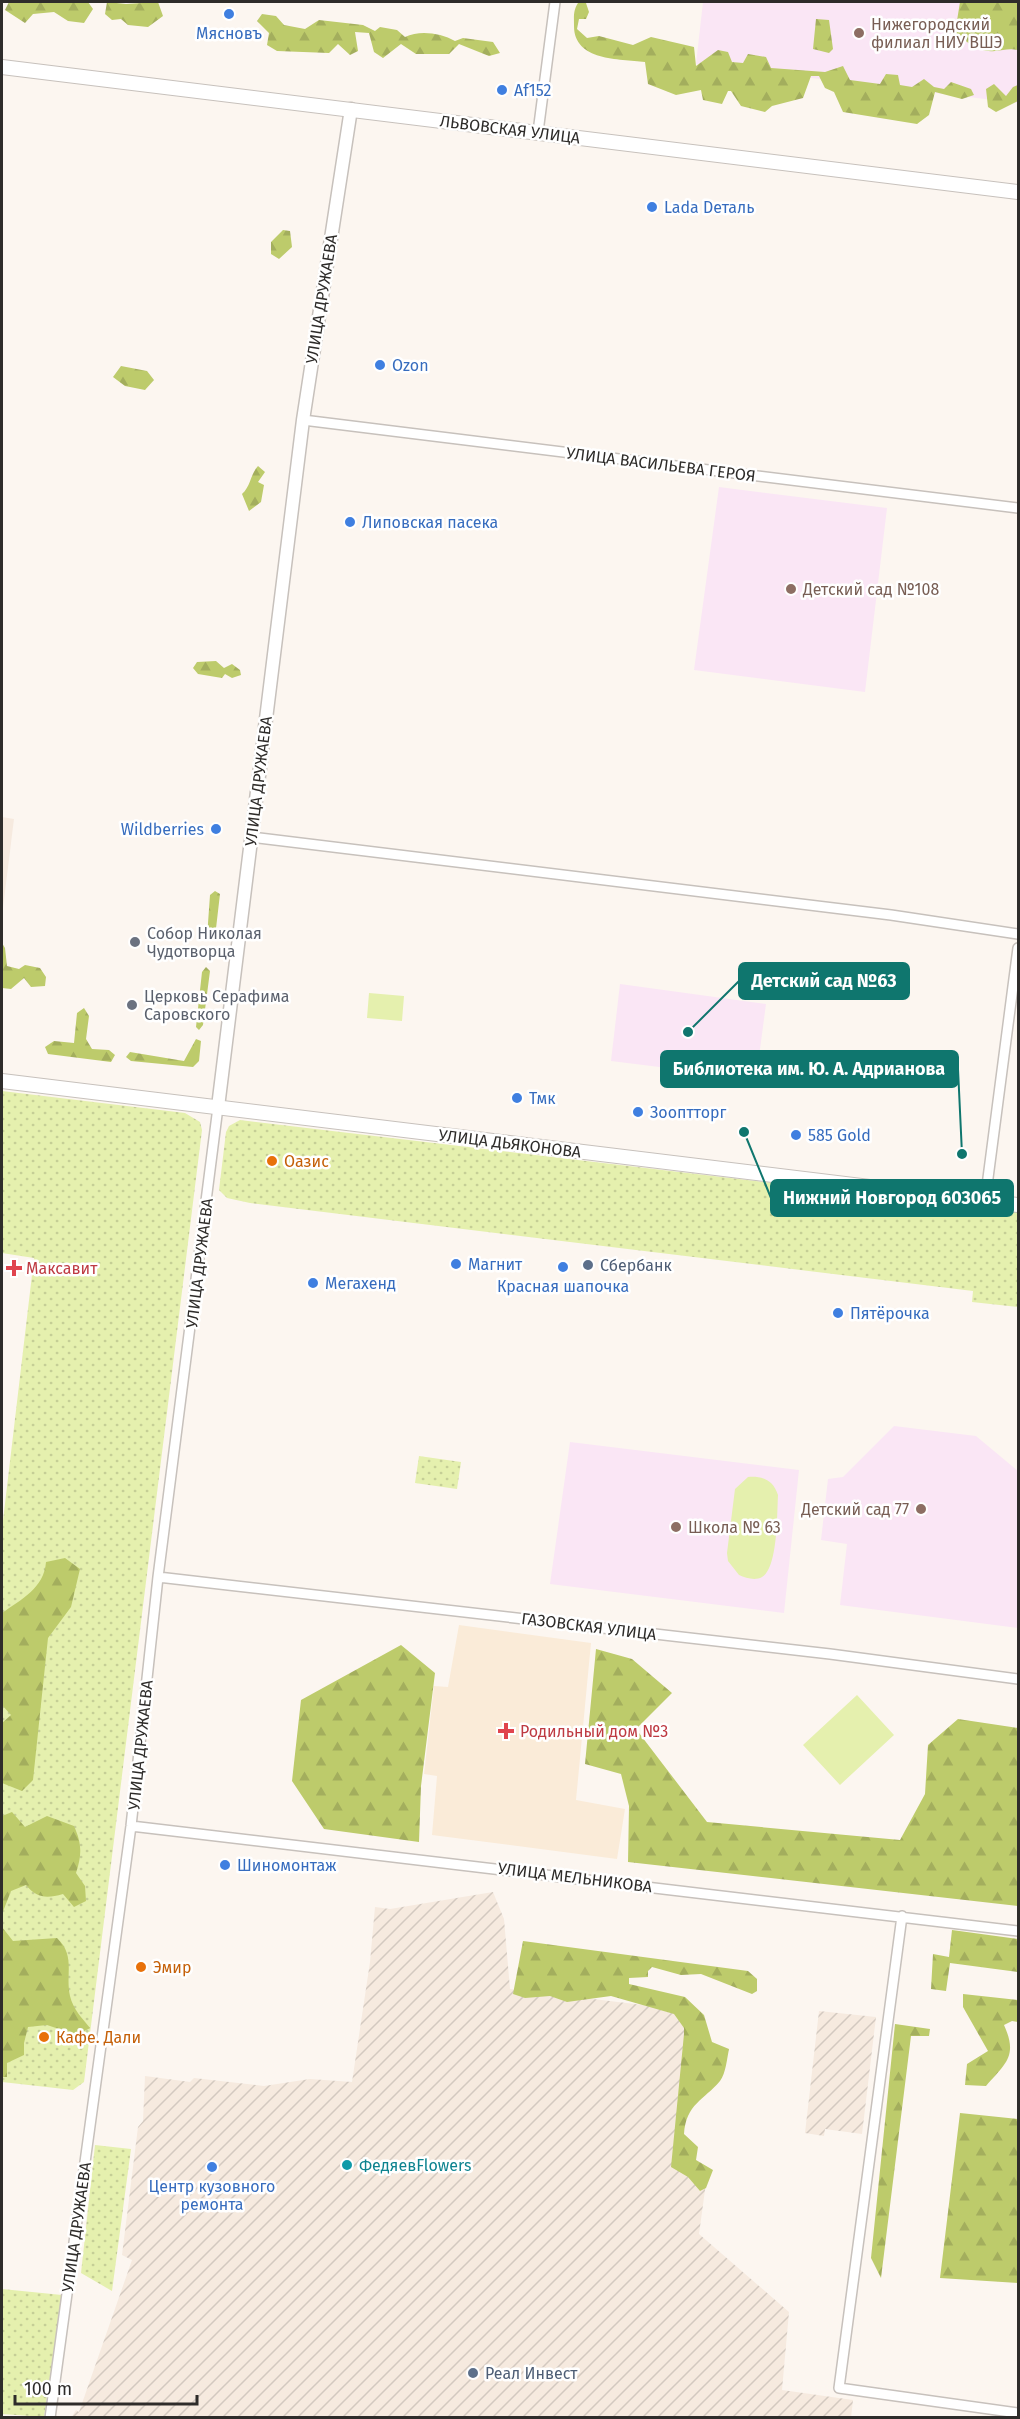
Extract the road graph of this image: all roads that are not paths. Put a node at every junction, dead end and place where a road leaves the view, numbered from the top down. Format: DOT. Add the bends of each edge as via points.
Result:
graph roads {
  1 [pos="555,2"];
  2 [pos="2,67"];
  3 [pos="351,109"];
  4 [pos="538,132"];
  5 [pos="1018,192"];
  6 [pos="303,420"];
  7 [pos="1018,508"];
  8 [pos="251,837"];
  9 [pos="1018,934"];
  10 [pos="1018,948"];
  11 [pos="2,1080"];
  12 [pos="218,1107"];
  13 [pos="985,1201"];
  14 [pos="1018,1205"];
  15 [pos="158,1577"];
  16 [pos="1018,1679"];
  17 [pos="131,1826"];
  18 [pos="902,1916"];
  19 [pos="1018,1931"];
  20 [pos="1018,2412"];
  21 [pos="50,2418"];
  1 -- 4 [label="street"];
  2 -- 3 [label="main road, ЛЬВОВСКАЯ УЛИЦА"];
  3 -- 4 [label="main road, ЛЬВОВСКАЯ УЛИЦА"];
  3 -- 6 [label="street, УЛИЦА ДРУЖАЕВА"];
  4 -- 5 [label="main road, ЛЬВОВСКАЯ УЛИЦА"];
  6 -- 7 [label="street, УЛИЦА ВАСИЛЬЕВА ГЕРОЯ"];
  6 -- 8 [label="street, УЛИЦА ДРУЖАЕВА"];
  8 -- 9 [label="street"];
  8 -- 12 [label="street, УЛИЦА ДРУЖАЕВА"];
  10 -- 13 [label="street"];
  11 -- 12 [label="main road, УЛИЦА ДЬЯКОНОВА"];
  12 -- 13 [label="main road, УЛИЦА ДЬЯКОНОВА"];
  12 -- 15 [label="street, УЛИЦА ДРУЖАЕВА"];
  13 -- 14 [label="main road, УЛИЦА ДЬЯКОНОВА"];
  15 -- 16 [label="street, ГАЗОВСКАЯ УЛИЦА"];
  15 -- 17 [label="street, УЛИЦА ДРУЖАЕВА"];
  17 -- 18 [label="street, УЛИЦА МЕЛЬНИКОВА"];
  17 -- 21 [label="street, УЛИЦА ДРУЖАЕВА"];
  18 -- 19 [label="street, УЛИЦА МЕЛЬНИКОВА"];
  18 -- 20 [label="street" via="839,2388"];
}
